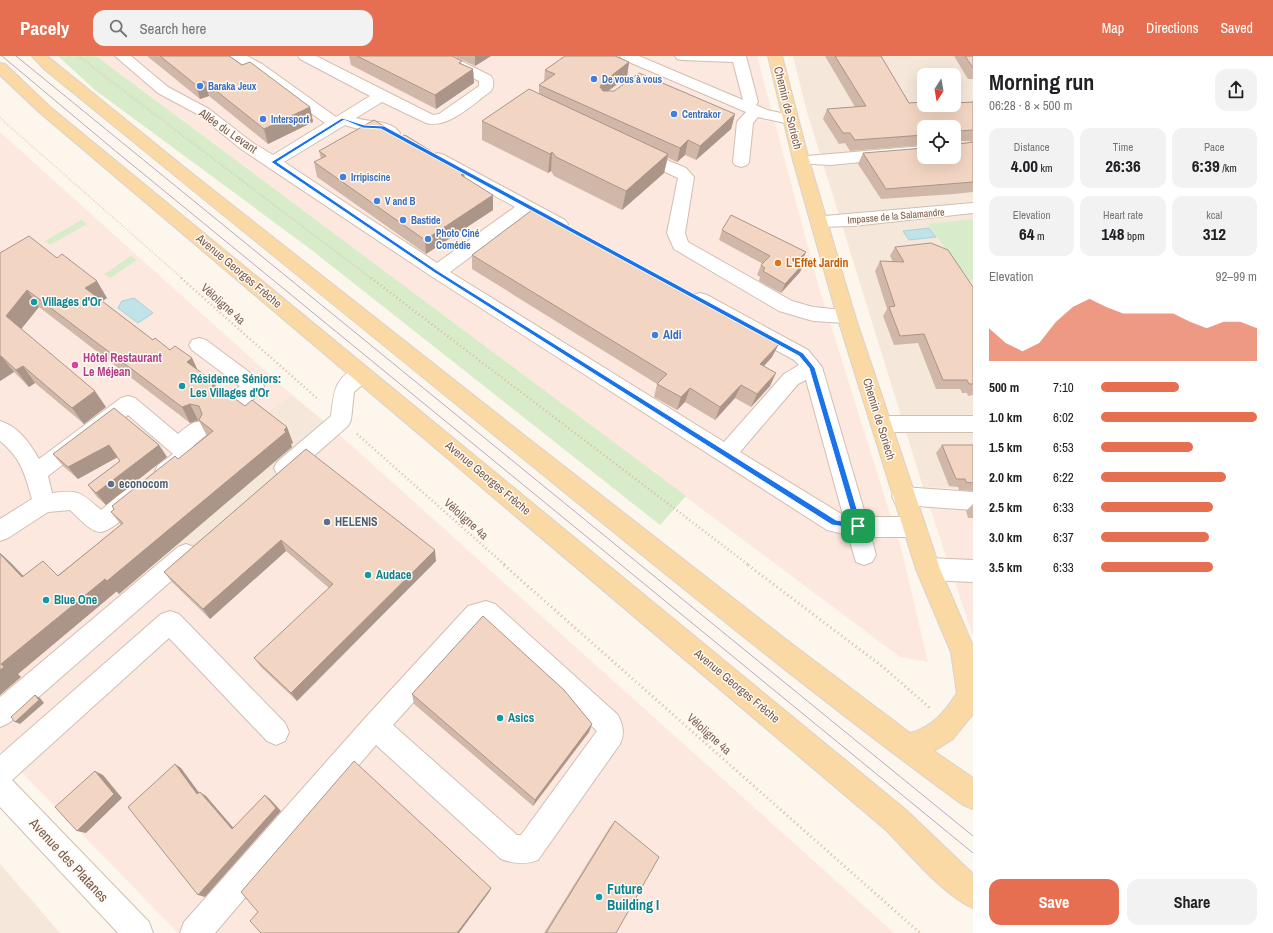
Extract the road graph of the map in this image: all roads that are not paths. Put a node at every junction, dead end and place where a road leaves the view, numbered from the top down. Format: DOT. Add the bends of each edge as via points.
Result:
graph roads {
  1 [pos="39,56"];
  2 [pos="122,56"];
  3 [pos="237,56"];
  4 [pos="306,56"];
  5 [pos="440,56"];
  6 [pos="682,56"];
  7 [pos="775,56"];
  8 [pos="739,57"];
  9 [pos="622,59"];
  10 [pos="0,67"];
  11 [pos="649,69"];
  12 [pos="672,90"];
  13 [pos="381,96"];
  14 [pos="751,108"];
  15 [pos="790,119"];
  16 [pos="340,121"];
  17 [pos="624,146"];
  18 [pos="917,152"];
  19 [pos="801,160"];
  20 [pos="273,162"];
  21 [pos="741,162"];
  22 [pos="527,207"];
  23 [pos="973,208"];
  24 [pos="819,220"];
  25 [pos="576,234"];
  26 [pos="437,272"];
  27 [pos="682,290"];
  28 [pos="846,316"];
  29 [pos="199,345"];
  30 [pos="812,368"];
  31 [pos="362,374"];
  32 [pos="230,405"];
  33 [pos="882,424"];
  34 [pos="973,424"];
  35 [pos="0,429"];
  36 [pos="199,429"];
  37 [pos="178,446"];
  38 [pos="726,454"];
  39 [pos="36,473"];
  40 [pos="269,482"];
  41 [pos="903,496"];
  42 [pos="973,501"];
  43 [pos="44,503"];
  44 [pos="858,526"];
  45 [pos="913,527"];
  46 [pos="0,531"];
  47 [pos="203,539"];
  48 [pos="864,555"];
  49 [pos="928,569"];
  50 [pos="973,571"];
  51 [pos="971,697"];
  52 [pos="0,714"];
  53 [pos="375,726"];
  54 [pos="276,732"];
  55 [pos="906,748"];
  56 [pos="0,773"];
  57 [pos="0,787"];
  58 [pos="973,795"];
  59 [pos="973,893"];
  60 [pos="138,933"];
  61 [pos="195,933"];
  1 -- 55 [label="main road" via="268,244"];
  2 -- 20 [label="street, Allée du Levant" via="163,90 204,112 247,146"];
  3 -- 16 [label="street"];
  4 -- 13 [label="street"];
  5 -- 13 [label="street" via="486,79 486,88 444,117 431,120"];
  6 -- 8 [label="street"];
  7 -- 15 [label="main road, Chemin de Soriech"];
  8 -- 14 [label="street"];
  9 -- 11 [label="street"];
  10 -- 31 [label="main road, Avenue Georges Frêche" via="44,109"];
  11 -- 12 [label="street"];
  11 -- 14 [label="street"];
  13 -- 16 [label="street"];
  14 -- 15 [label="street" via="763,114"];
  14 -- 21 [label="street" via="739,119"];
  15 -- 19 [label="main road, Chemin de Soriech"];
  16 -- 20 [label="street"];
  16 -- 22 [label="street" via="382,127"];
  17 -- 28 [label="street" via="686,177 676,233 680,245 786,306 813,314"];
  18 -- 19 [label="street" via="830,160"];
  19 -- 24 [label="main road, Chemin de Soriech"];
  20 -- 26 [label="street, Allée du Levant"];
  22 -- 25 [label="street"];
  22 -- 26 [label="street"];
  23 -- 24 [label="street, Impasse de la Salamandre" via="853,220"];
  24 -- 28 [label="main road, Chemin de Soriech"];
  26 -- 38 [label="street, Allée du Levant"];
  27 -- 30 [label="street" via="801,355"];
  28 -- 33 [label="main road, Chemin de Soriech"];
  29 -- 32 [label="street" via="254,386"];
  30 -- 38 [label="street" via="791,379"];
  30 -- 44 [label="street"];
  31 -- 40 [label="street" via="344,389 341,420"];
  31 -- 59 [label="main road, Avenue Georges Frêche" via="896,820"];
  33 -- 34 [label="street"];
  33 -- 41 [label="main road, Chemin de Soriech"];
  35 -- 39 [label="street" via="20,445"];
  36 -- 37 [label="street"];
  37 -- 39 [label="street" via="128,404"];
  37 -- 43 [label="street" via="188,454 101,523 74,500"];
  38 -- 44 [label="street, Allée du Levant" via="835,523"];
  39 -- 43 [label="street"];
  41 -- 42 [label="street"];
  41 -- 45 [label="main road, Chemin de Soriech"];
  43 -- 46 [label="street"];
  44 -- 45 [label="street, Allée du Levant"];
  44 -- 48 [label="street"];
  45 -- 49 [label="main road, Chemin de Soriech"];
  47 -- 52 [label="street"];
  49 -- 50 [label="street"];
  49 -- 51 [label="main road, Chemin de Soriech" via="963,652"];
  51 -- 55 [label="main road, Chemin de Soriech" via="951,725 929,741"];
  53 -- 53 [label="street" via="511,849 528,850 611,734 609,724 486,612 478,614"];
  53 -- 61 [label="street"];
  54 -- 56 [label="street" via="170,622"];
  55 -- 58 [label="main road"];
  57 -- 60 [label="street, Avenue des Platanes"];
}
